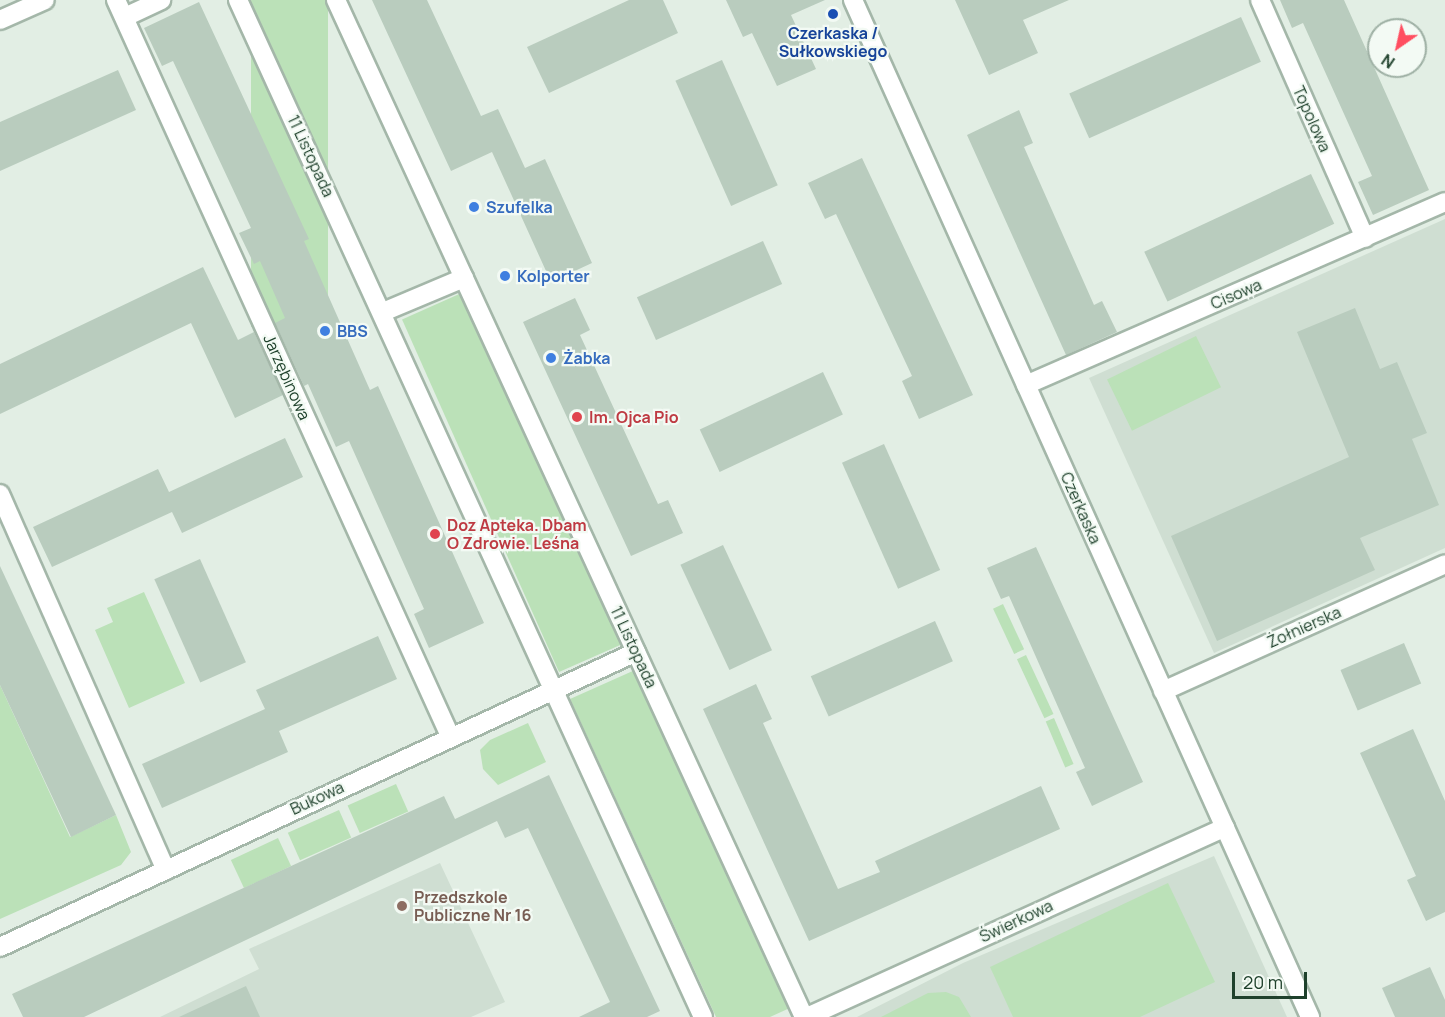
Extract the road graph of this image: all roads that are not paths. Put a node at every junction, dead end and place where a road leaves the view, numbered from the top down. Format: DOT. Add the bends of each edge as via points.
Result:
graph roads {
  1 [pos="45,0"];
  2 [pos="116,0"];
  3 [pos="161,0"];
  4 [pos="238,0"];
  5 [pos="336,0"];
  6 [pos="853,0"];
  7 [pos="1260,0"];
  8 [pos="125,17"];
  9 [pos="0,20"];
  10 [pos="1445,202"];
  11 [pos="1365,238"];
  12 [pos="464,278"];
  13 [pos="383,312"];
  14 [pos="1026,385"];
  15 [pos="0,494"];
  16 [pos="1445,564"];
  17 [pos="636,652"];
  18 [pos="554,689"];
  19 [pos="1163,691"];
  20 [pos="450,736"];
  21 [pos="1225,827"];
  22 [pos="166,870"];
  23 [pos="0,947"];
  24 [pos="703,1017"];
  25 [pos="805,1017"];
  26 [pos="1310,1017"];
  1 -- 9 [label="street"];
  2 -- 8 [label="street, Jarzębinowa"];
  3 -- 8 [label="street"];
  4 -- 13 [label="street, 11 Listopada"];
  5 -- 12 [label="street, 11 Listopada"];
  6 -- 14 [label="street, Czerkaska"];
  7 -- 11 [label="street, Topolowa"];
  8 -- 20 [label="street, Jarzębinowa"];
  10 -- 11 [label="street, Cisowa"];
  11 -- 14 [label="street, Cisowa"];
  12 -- 13 [label="street"];
  12 -- 17 [label="street, 11 Listopada"];
  13 -- 18 [label="street, 11 Listopada"];
  14 -- 19 [label="street, Czerkaska"];
  15 -- 22 [label="street"];
  16 -- 19 [label="street, Żołnierska"];
  17 -- 18 [label="street, Bukowa"];
  17 -- 25 [label="street, 11 Listopada"];
  18 -- 20 [label="street, Bukowa"];
  18 -- 24 [label="street, 11 Listopada"];
  19 -- 21 [label="street, Czerkaska"];
  20 -- 22 [label="street, Bukowa"];
  21 -- 25 [label="street, Świerkowa"];
  21 -- 26 [label="street, Czerkaska"];
  22 -- 23 [label="street, Bukowa"];
}
